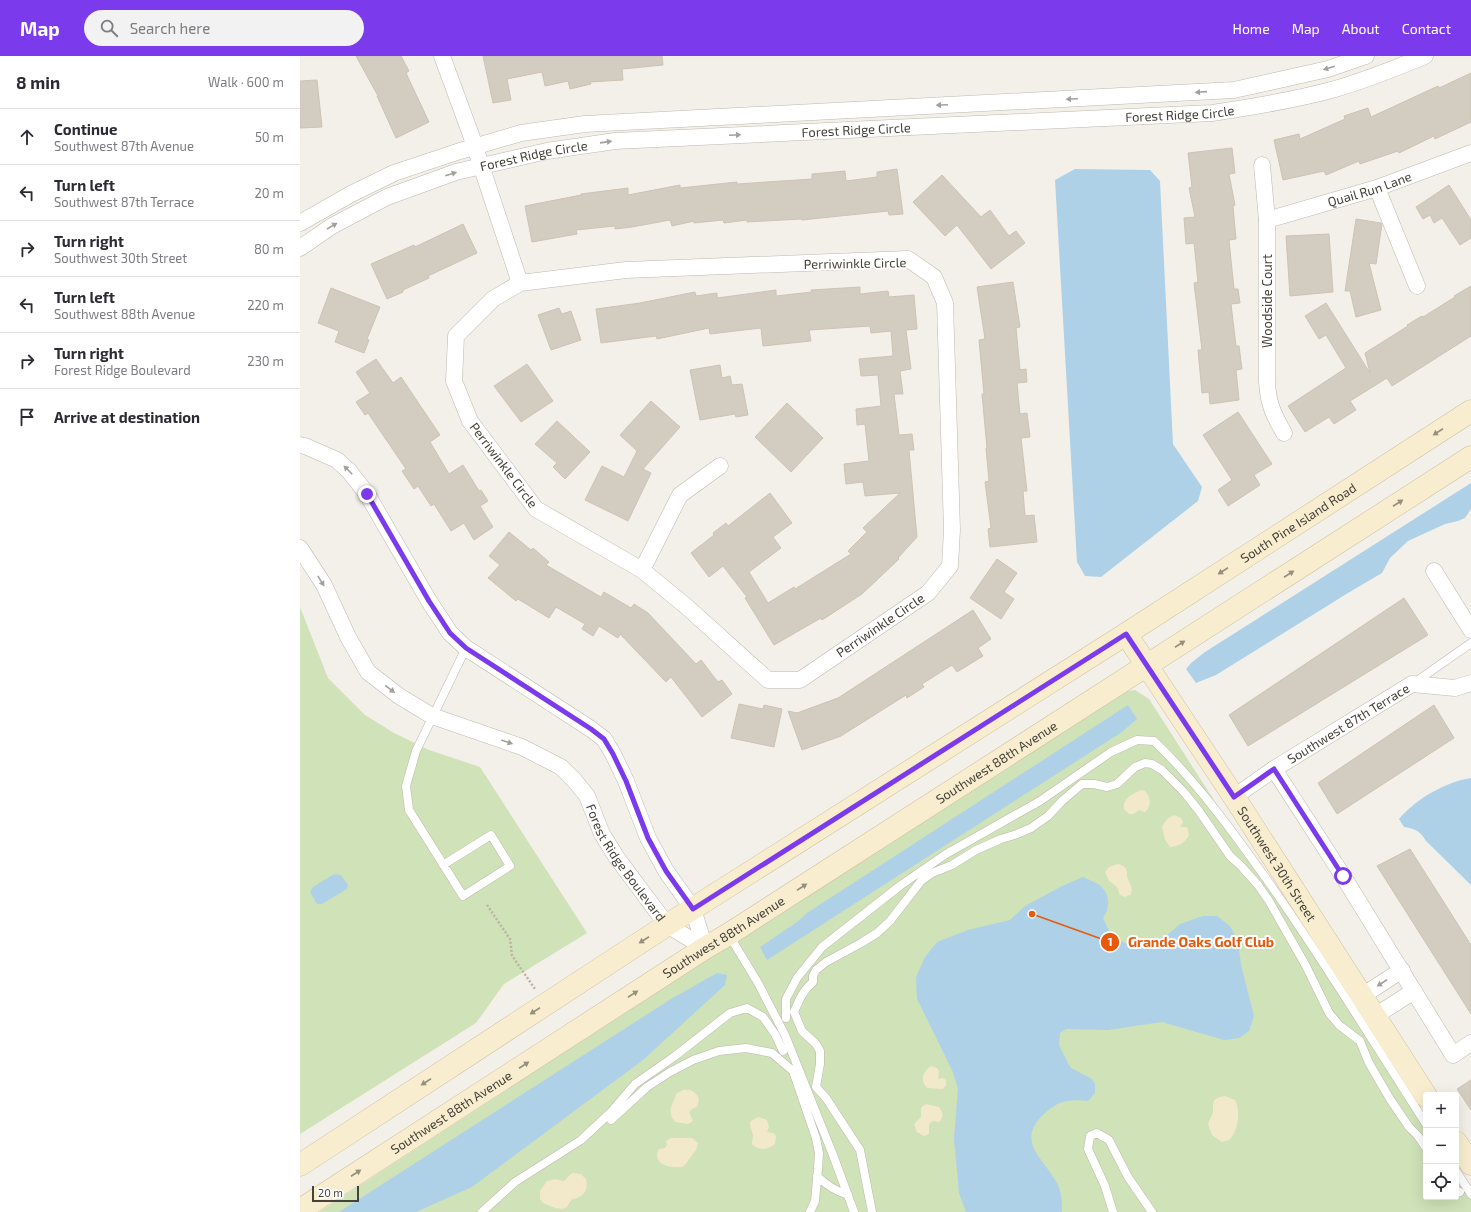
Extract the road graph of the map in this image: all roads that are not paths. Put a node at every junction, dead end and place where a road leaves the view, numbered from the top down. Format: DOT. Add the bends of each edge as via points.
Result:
graph roads {
  1 [pos="442,56"];
  2 [pos="1366,56"];
  3 [pos="1425,56"];
  4 [pos="475,146"];
  5 [pos="1471,153"];
  6 [pos="1262,165"];
  7 [pos="481,166"];
  8 [pos="1378,188"];
  9 [pos="1267,220"];
  10 [pos="300,223"];
  11 [pos="300,248"];
  12 [pos="520,283"];
  13 [pos="1417,286"];
  14 [pos="1471,411"];
  15 [pos="1284,433"];
  16 [pos="300,445"];
  17 [pos="1471,456"];
  18 [pos="720,466"];
  19 [pos="300,548"];
  20 [pos="642,570"];
  21 [pos="1434,571"];
  22 [pos="1471,630"];
  23 [pos="1126,634"];
  24 [pos="1471,643"];
  25 [pos="466,648"];
  26 [pos="1147,665"];
  27 [pos="1471,683"];
  28 [pos="1412,684"];
  29 [pos="432,716"];
  30 [pos="1274,769"];
  31 [pos="1234,797"];
  32 [pos="444,865"];
  33 [pos="693,909"];
  34 [pos="667,925"];
  35 [pos="729,934"];
  36 [pos="705,948"];
  37 [pos="1402,970"];
  38 [pos="1414,991"];
  39 [pos="1362,996"];
  40 [pos="1375,1016"];
  41 [pos="786,1018"];
  42 [pos="1471,1044"];
  43 [pos="783,1051"];
  44 [pos="1423,1092"];
  45 [pos="1423,1119"];
  46 [pos="611,1120"];
  47 [pos="1423,1144"];
  48 [pos="1459,1146"];
  49 [pos="1471,1164"];
  50 [pos="300,1165"];
  51 [pos="817,1176"];
  52 [pos="1459,1176"];
  53 [pos="1471,1194"];
  54 [pos="848,1195"];
  55 [pos="300,1210"];
  56 [pos="482,1212"];
  57 [pos="810,1212"];
  58 [pos="854,1212"];
  59 [pos="872,1212"];
  60 [pos="1113,1212"];
  61 [pos="1152,1212"];
  1 -- 4 [label="street"];
  2 -- 4 [label="street, Forest Ridge Circle, one-way" via="1328,69 1234,90 585,124 521,133"];
  7 -- 3 [label="street, Forest Ridge Circle, one-way" via="547,151 615,141 1212,113 1283,102 1337,88"];
  4 -- 7 [label="street"];
  4 -- 10 [label="street, Forest Ridge Circle" via="394,173"];
  5 -- 8 [label="street, Quail Run Lane"];
  6 -- 9 [label="street, Woodside Court"];
  11 -- 7 [label="street, Forest Ridge Circle, one-way" via="332,226 386,197 456,172"];
  7 -- 12 [label="street"];
  8 -- 9 [label="street, Quail Run Lane"];
  8 -- 13 [label="street"];
  9 -- 15 [label="street, Woodside Court" via="1268,397"];
  12 -- 20 [label="street, Perriwinkle Circle" via="493,299 456,336 454,381 470,421 536,509"];
  12 -- 20 [label="street, Perriwinkle Circle" via="626,270 908,259 934,277 945,303 952,530 950,566 928,593 800,680 768,680"];
  14 -- 23 [label="main road, South Pine Island Road, one-way"];
  25 -- 16 [label="street, one-way" via="450,633 367,494 349,471 337,460"];
  26 -- 17 [label="main road, one-way"];
  18 -- 20 [label="street" via="680,495"];
  19 -- 29 [label="street, Forest Ridge Boulevard, one-way" via="324,585 348,637 368,672 399,696"];
  21 -- 22 [label="street"];
  23 -- 26 [label="main road, Southwest 30th Street"];
  23 -- 33 [label="main road"];
  24 -- 28 [label="lane"];
  25 -- 29 [label="lane"];
  25 -- 33 [label="street" via="604,739 626,781 648,838 666,871"];
  26 -- 31 [label="main road, Southwest 30th Street"];
  35 -- 26 [label="main road, Southwest 88th Avenue, one-way"];
  27 -- 28 [label="street, Southwest 87th Terrace" via="1455,688"];
  28 -- 30 [label="street, Southwest 87th Terrace"];
  29 -- 32 [label="lane" via="416,751 406,786 409,810"];
  29 -- 34 [label="street, Forest Ridge Boulevard, one-way" via="522,747 561,767 587,796 602,834"];
  30 -- 31 [label="street, Southwest 87th Terrace"];
  30 -- 37 [label="street"];
  31 -- 39 [label="main road, Southwest 30th Street"];
  32 -- 32 [label="lane" via="463,896 510,866 491,835"];
  33 -- 34 [label="main road"];
  33 -- 36 [label="street"];
  34 -- 36 [label="street, Forest Ridge Boulevard"];
  34 -- 50 [label="main road, one-way"];
  35 -- 36 [label="main road, Southwest 88th Avenue"];
  35 -- 54 [label="lane" via="785,1035"];
  55 -- 36 [label="main road, Southwest 88th Avenue, one-way"];
  37 -- 38 [label="street"];
  37 -- 39 [label="street, one-way"];
  38 -- 40 [label="street"];
  38 -- 42 [label="street" via="1453,1055"];
  39 -- 40 [label="main road, Southwest 30th Street"];
  40 -- 44 [label="main road, Southwest 30th Street"];
  41 -- 45 [label="lane" via="786,999 797,978 822,948 901,885 946,854 1040,801 1111,752 1137,740 1154,741 1190,778 1253,860 1291,914"];
  43 -- 56 [label="lane" via="763,1017 747,1008 730,1014 635,1084 611,1112 581,1140 515,1182"];
  46 -- 51 [label="lane" via="647,1087 693,1060 719,1051 746,1048 772,1054 793,1071 816,1138 819,1153"];
  47 -- 59 [label="lane" via="1390,1099 1360,1041 1339,1025 1329,1013 1306,966 1258,884 1230,856 1183,791 1162,770 1145,763 1135,767 1118,784 1107,787 1082,784 1048,816 1031,828 976,850 952,865 932,873 921,881 890,921 877,932 816,970 814,982 805,989 794,1012 802,1031 820,1051 816,1087 860,1150"];
  48 -- 49 [label="main road"];
  51 -- 54 [label="lane" via="826,1185"];
  51 -- 57 [label="lane"];
  52 -- 53 [label="lane"];
  54 -- 58 [label="lane"];
  60 -- 61 [label="lane" via="1105,1186 1088,1149 1090,1136 1097,1133 1109,1140 1128,1177"];
}
